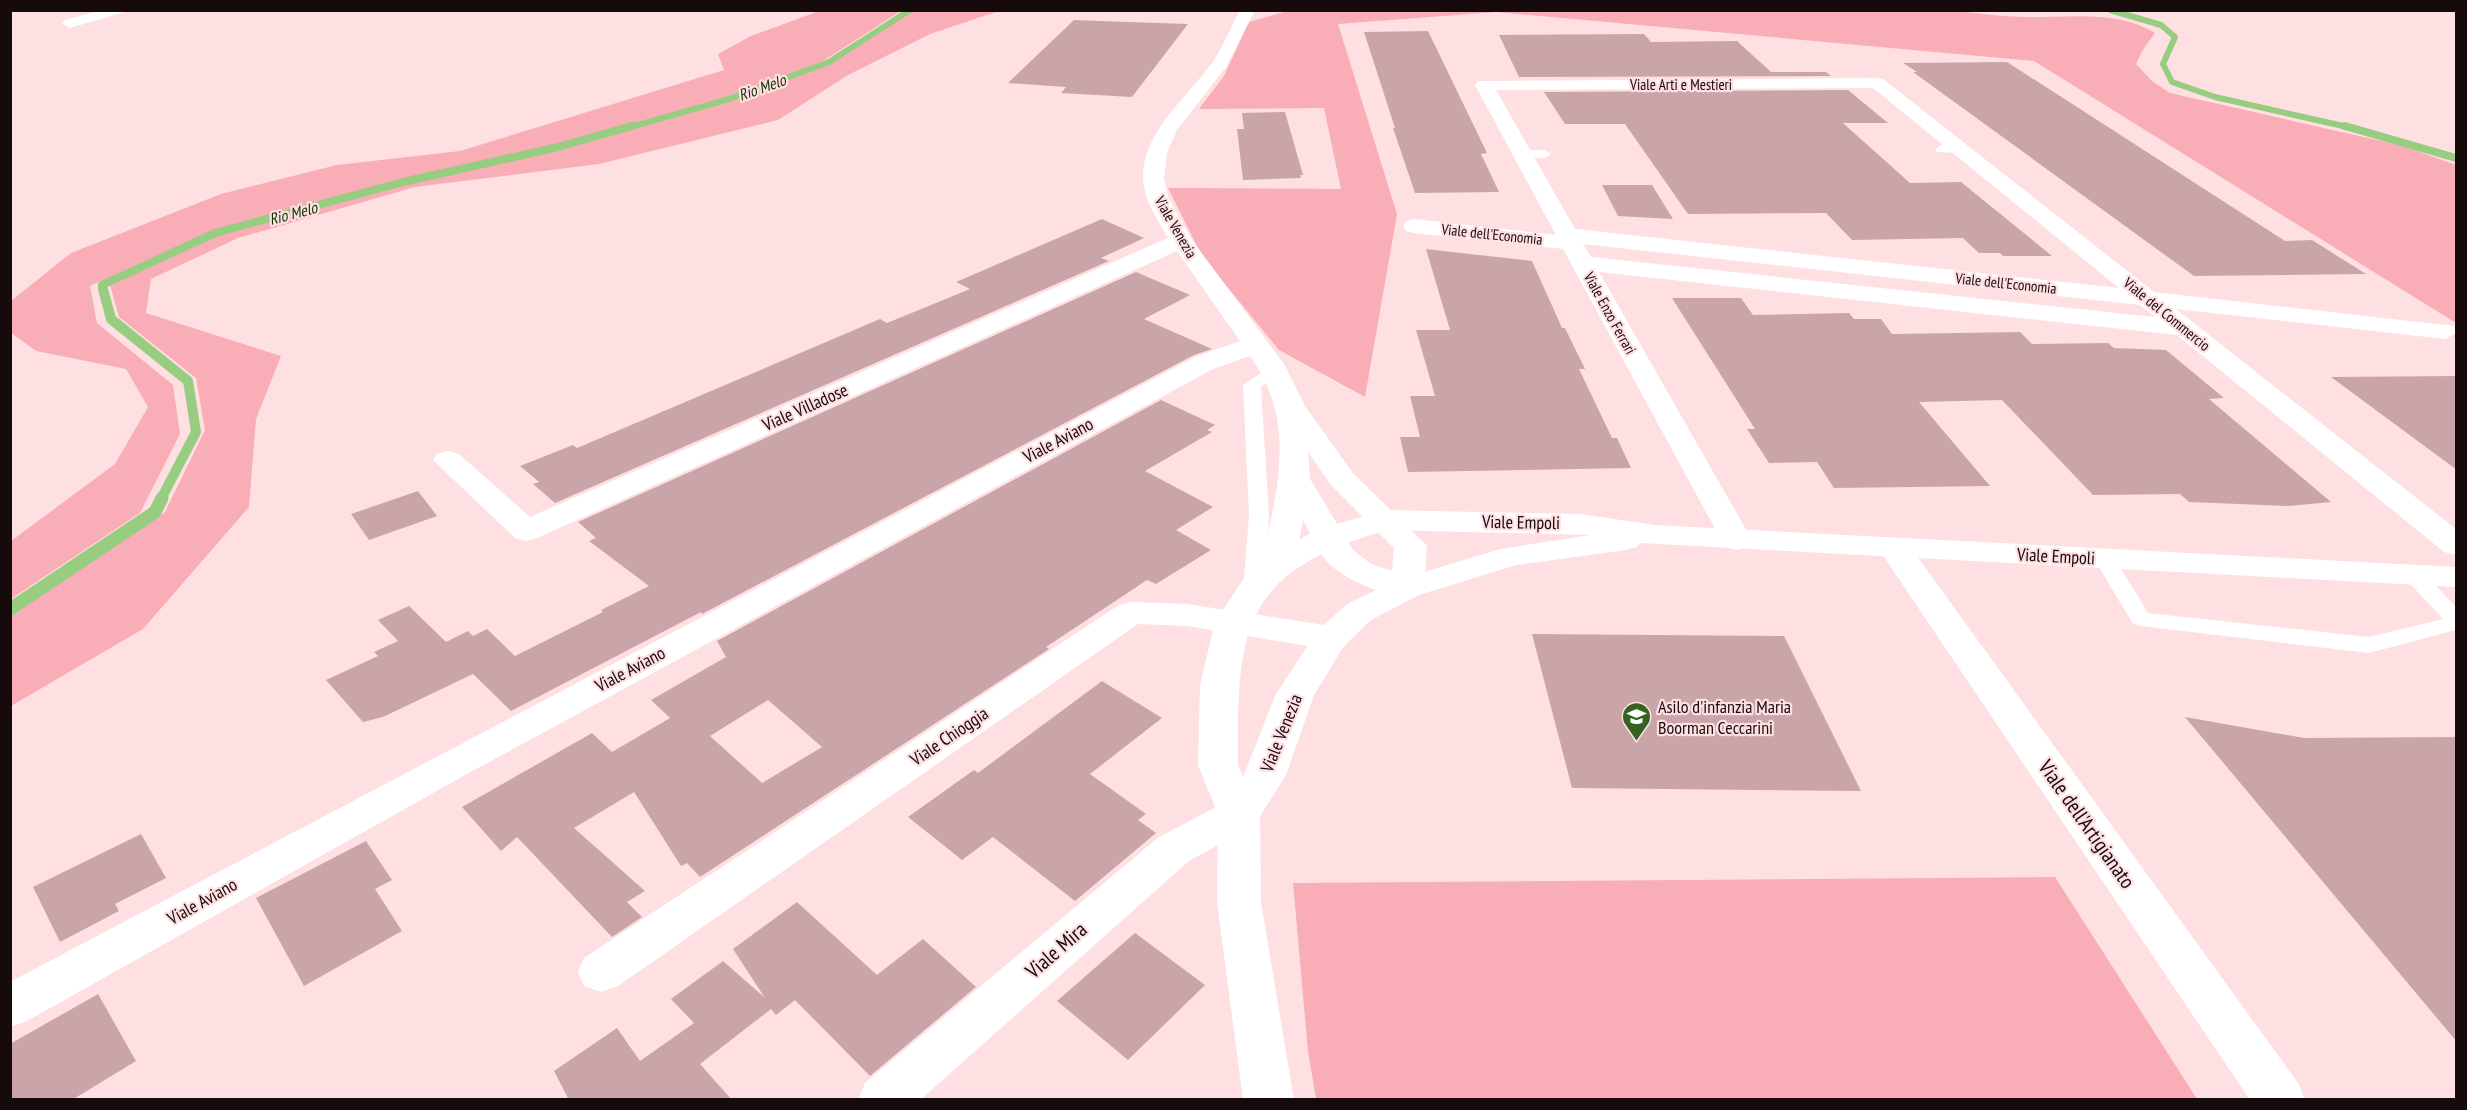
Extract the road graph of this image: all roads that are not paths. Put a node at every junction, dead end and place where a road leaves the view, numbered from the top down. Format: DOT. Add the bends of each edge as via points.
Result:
graph roads {
  1 [pos="124,10"];
  2 [pos="1248,10"];
  3 [pos="70,23"];
  4 [pos="1874,80"];
  5 [pos="1483,82"];
  6 [pos="1414,226"];
  7 [pos="1181,241"];
  8 [pos="1573,247"];
  9 [pos="2148,299"];
  10 [pos="2185,328"];
  11 [pos="2445,331"];
  12 [pos="1265,358"];
  13 [pos="1291,407"];
  14 [pos="448,459"];
  15 [pos="1295,479"];
  16 [pos="1386,520"];
  17 [pos="1654,535"];
  18 [pos="1330,536"];
  19 [pos="1736,540"];
  20 [pos="2457,545"];
  21 [pos="1894,548"];
  22 [pos="2105,559"];
  23 [pos="1278,564"];
  24 [pos="2413,575"];
  25 [pos="2457,577"];
  26 [pos="1407,588"];
  27 [pos="1254,589"];
  28 [pos="1233,622"];
  29 [pos="2457,622"];
  30 [pos="1331,638"];
  31 [pos="1239,814"];
  32 [pos="601,972"];
  33 [pos="10,1006"];
  34 [pos="883,1100"];
  35 [pos="1269,1100"];
  36 [pos="2280,1100"];
  1 -- 3 [label="street"];
  2 -- 7 [label="street, Viale Venezia" via="1218,67 1168,129 1157,153 1157,197"];
  4 -- 5 [label="street, Viale Arti e Mestieri"];
  4 -- 9 [label="street, Viale del Commercio" via="1950,149"];
  5 -- 8 [label="street, Viale Enzo Ferrari" via="1533,154"];
  6 -- 8 [label="street, Viale dell'Economia"];
  7 -- 12 [label="street, Viale Venezia"];
  7 -- 14 [label="street, Viale Villadose" via="526,531"];
  8 -- 9 [label="street, Viale dell'Economia"];
  8 -- 10 [label="street, Viale dell'Economia"];
  8 -- 19 [label="street, Viale Enzo Ferrari"];
  9 -- 10 [label="street, Viale del Commercio"];
  9 -- 11 [label="street, Viale dell'Economia"];
  10 -- 20 [label="street, Viale del Commercio"];
  12 -- 13 [label="street, Viale Venezia"];
  12 -- 27 [label="lane" via="1252,385 1259,516"];
  12 -- 33 [label="street, Viale Aviano" via="1204,363 442,769"];
  13 -- 15 [label="street, Viale Venezia"];
  13 -- 16 [label="street, Viale Venezia" via="1342,479"];
  15 -- 18 [label="street, Viale Venezia"];
  15 -- 23 [label="street, Viale Venezia"];
  16 -- 17 [label="street, Viale Empoli" via="1580,524"];
  16 -- 18 [label="street"];
  16 -- 26 [label="street, Viale Venezia" via="1411,546"];
  17 -- 19 [label="street, Viale Empoli"];
  17 -- 26 [label="street, Viale Empoli" via="1512,556"];
  18 -- 23 [label="street"];
  18 -- 26 [label="street, Viale Venezia" via="1341,556 1359,571"];
  19 -- 21 [label="street, Viale Empoli"];
  21 -- 22 [label="street, Viale Empoli"];
  21 -- 36 [label="street, Viale dell'Artigianato"];
  22 -- 24 [label="street, Viale Empoli"];
  22 -- 29 [label="lane" via="2141,619 2369,645"];
  23 -- 27 [label="street"];
  24 -- 25 [label="street, Viale Empoli"];
  24 -- 29 [label="lane"];
  26 -- 30 [label="street, Viale Venezia" via="1359,612"];
  27 -- 28 [label="street"];
  28 -- 30 [label="street, Viale Chioggia"];
  28 -- 31 [label="street" via="1219,685 1218,765"];
  28 -- 32 [label="street, Viale Chioggia" via="1131,613"];
  30 -- 31 [label="street, Viale Venezia" via="1295,694 1266,775"];
  31 -- 34 [label="street, Viale Mira" via="1174,849"];
  31 -- 35 [label="street" via="1239,902"];
}
